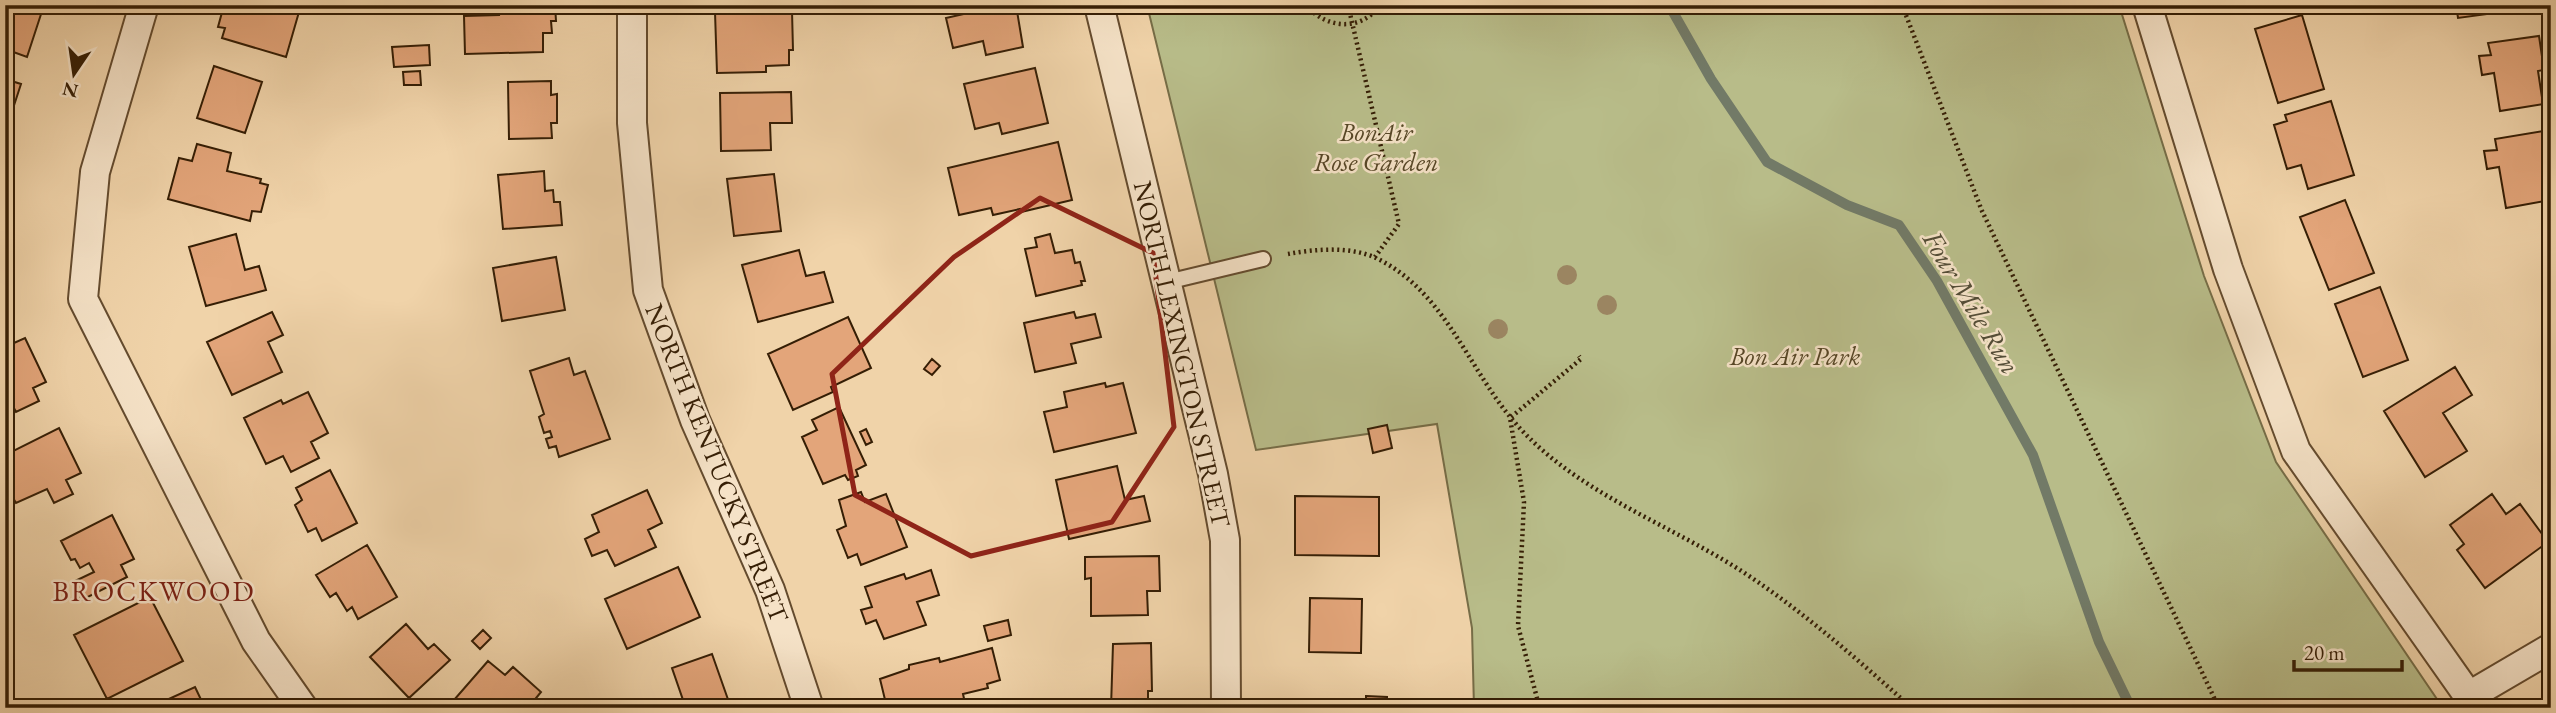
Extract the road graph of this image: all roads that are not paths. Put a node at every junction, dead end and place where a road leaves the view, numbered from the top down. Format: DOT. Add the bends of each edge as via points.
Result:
graph roads {
  1 [pos="144,5"];
  2 [pos="632,5"];
  3 [pos="1099,5"];
  4 [pos="2147,5"];
  5 [pos="1263,259"];
  6 [pos="1167,282"];
  7 [pos="2551,648"];
  8 [pos="2473,702"];
  9 [pos="303,708"];
  10 [pos="808,708"];
  11 [pos="1226,708"];
  1 -- 9 [label="street" via="95,172 83,299 256,641"];
  2 -- 10 [label="street, NORTH KENTUCKY STREET" via="632,123 648,290 695,420 770,590"];
  3 -- 6 [label="street, NORTH LEXINGTON STREET"];
  4 -- 8 [label="street" via="2228,269 2296,451"];
  5 -- 6 [label="lane"];
  6 -- 11 [label="street, NORTH LEXINGTON STREET" via="1225,541"];
  7 -- 8 [label="street"];
}
